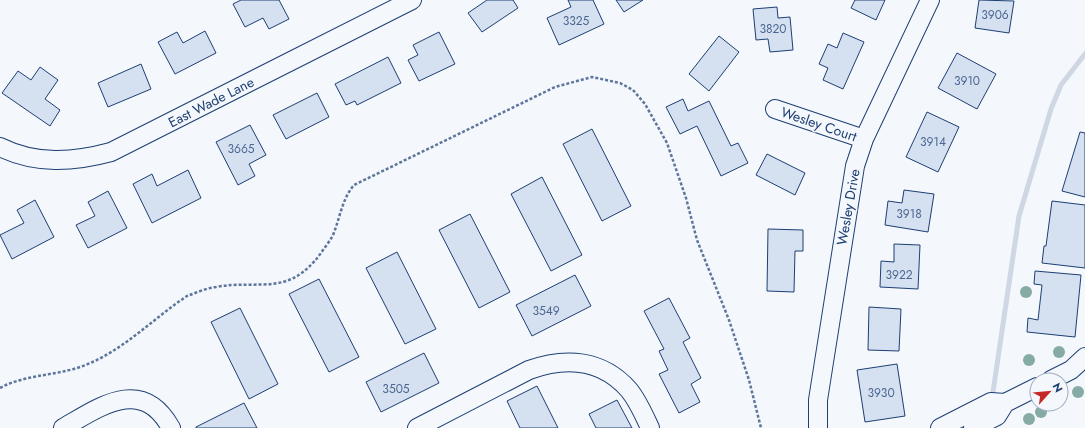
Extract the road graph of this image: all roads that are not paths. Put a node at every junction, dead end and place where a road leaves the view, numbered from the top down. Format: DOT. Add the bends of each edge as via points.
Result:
graph roads {
  1 [pos="412,0"];
  2 [pos="930,0"];
  3 [pos="775,109"];
  4 [pos="864,139"];
  5 [pos="2,154"];
  6 [pos="1085,357"];
  7 [pos="1067,372"];
  8 [pos="1029,391"];
  9 [pos="1005,403"];
  10 [pos="63,428"];
  11 [pos="171,428"];
  12 [pos="417,428"];
  13 [pos="650,428"];
  14 [pos="818,428"];
  15 [pos="940,428"];
  16 [pos="973,428"];
  1 -- 5 [label="street, East Wade Lane" via="111,152 78,160 60,161"];
  2 -- 4 [label="street, Wesley Drive"];
  3 -- 4 [label="street, Wesley Court"];
  4 -- 14 [label="street, Wesley Drive" via="850,191 818,400"];
  6 -- 7 [label="street"];
  8 -- 9 [label="street"];
  9 -- 15 [label="street" via="991,402"];
  9 -- 16 [label="street" via="997,416"];
  10 -- 11 [label="street" via="107,404 132,398 145,401 156,408"];
  12 -- 13 [label="street" via="529,370 545,364 576,361 592,365 616,378 629,390"];
}
